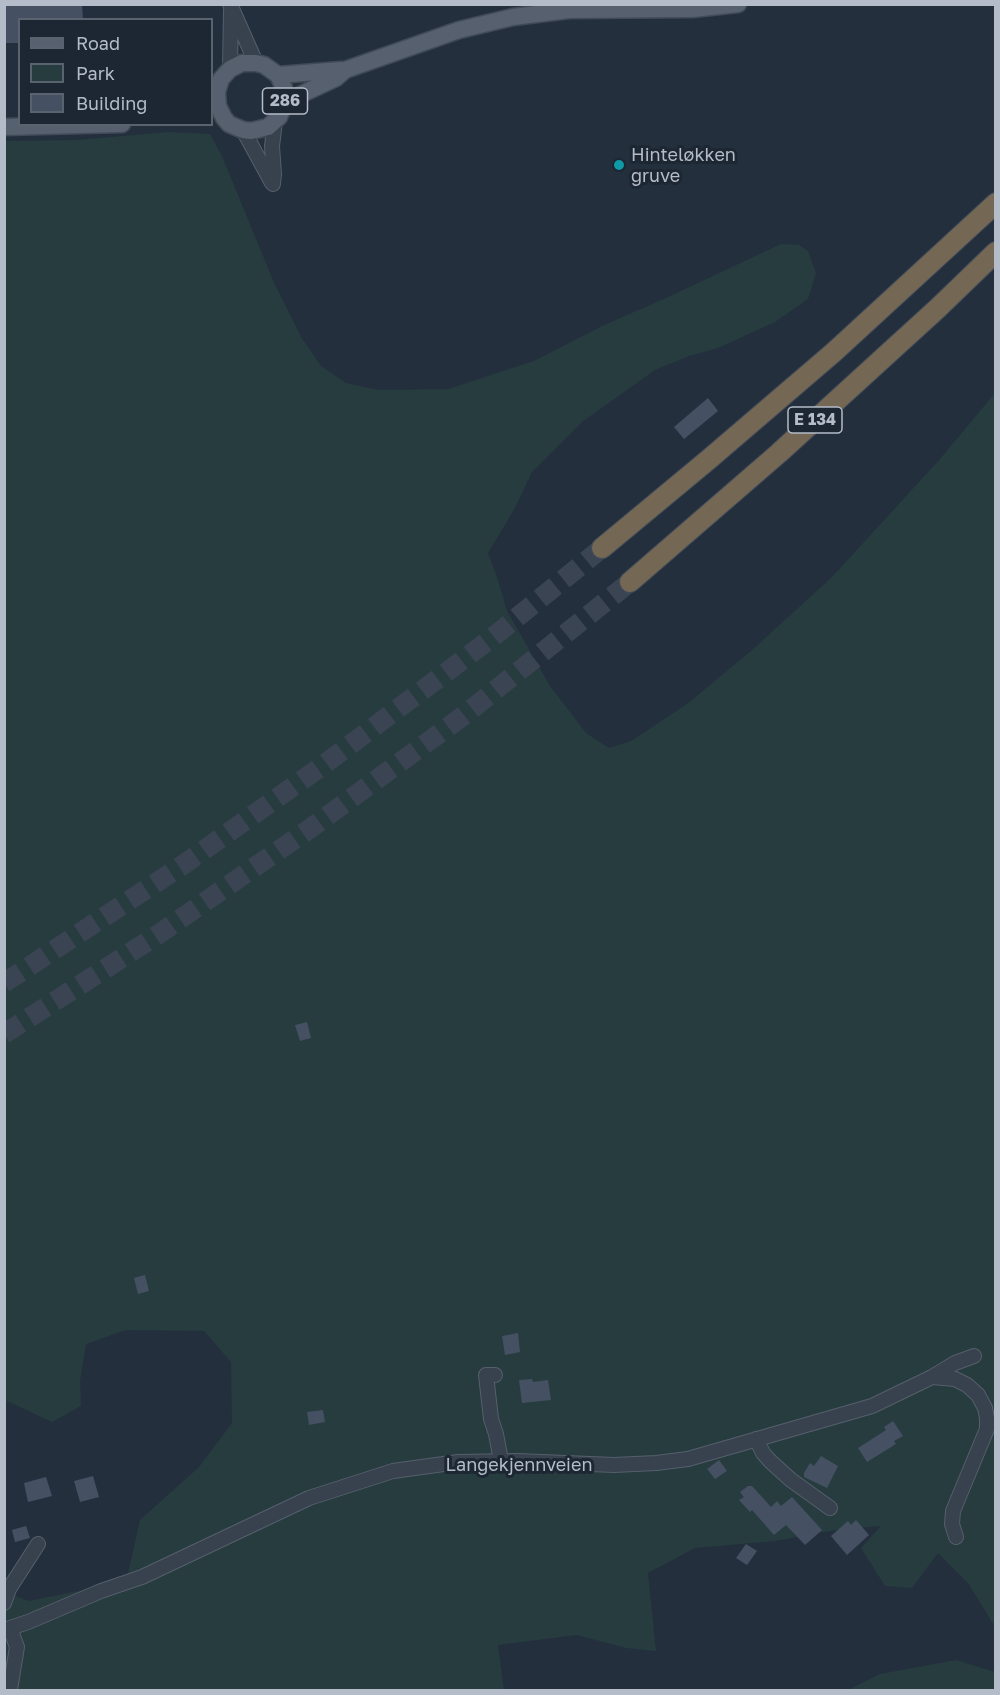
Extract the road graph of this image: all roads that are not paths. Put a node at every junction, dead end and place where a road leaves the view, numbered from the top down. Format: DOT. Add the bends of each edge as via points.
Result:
graph roads {
  1 [pos="738,4"];
  2 [pos="231,7"];
  3 [pos="256,63"];
  4 [pos="230,69"];
  5 [pos="345,70"];
  6 [pos="278,75"];
  7 [pos="214,94"];
  8 [pos="285,102"];
  9 [pos="218,118"];
  10 [pos="275,122"];
  11 [pos="43,126"];
  12 [pos="4,127"];
  13 [pos="243,130"];
  14 [pos="996,203"];
  15 [pos="996,252"];
  16 [pos="602,548"];
  17 [pos="630,582"];
  18 [pos="974,1356"];
  19 [pos="495,1375"];
  20 [pos="932,1377"];
  21 [pos="756,1439"];
  22 [pos="501,1461"];
  23 [pos="830,1508"];
  24 [pos="956,1537"];
  25 [pos="38,1544"];
  26 [pos="4,1603"];
  27 [pos="7,1629"];
  28 [pos="10,1690"];
  1 -- 5 [label="main road, 286" via="693,9 534,13 459,30"];
  2 -- 3 [label="street"];
  2 -- 4 [label="street"];
  3 -- 4 [label="main road, 286" via="242,63"];
  3 -- 6 [label="main road, 286"];
  4 -- 7 [label="main road, 286"];
  5 -- 6 [label="main road, 286"];
  5 -- 8 [label="main road, 286"];
  6 -- 8 [label="main road, 286"];
  7 -- 9 [label="main road, 286"];
  8 -- 10 [label="main road, 286"];
  9 -- 13 [label="main road, 286"];
  10 -- 13 [label="main road, 286" via="260,130"];
  10 -- 13 [label="street" via="273,184"];
  11 -- 12 [label="main road"];
  14 -- 16 [label="highway, E 134" via="834,352"];
  15 -- 17 [label="highway, E 134" via="779,453"];
  18 -- 20 [label="street, Langekjennveien"];
  19 -- 22 [label="street" via="486,1375"];
  20 -- 21 [label="street, Langekjennveien" via="872,1406"];
  20 -- 24 [label="street" via="955,1378 967,1385 978,1395 987,1418 987,1430 953,1511"];
  21 -- 22 [label="street, Langekjennveien" via="656,1464"];
  21 -- 23 [label="street" via="770,1461"];
  22 -- 27 [label="street, Langekjennveien" via="393,1471 309,1498 141,1577"];
  25 -- 26 [label="street"];
  27 -- 28 [label="street" via="17,1647"];
}
